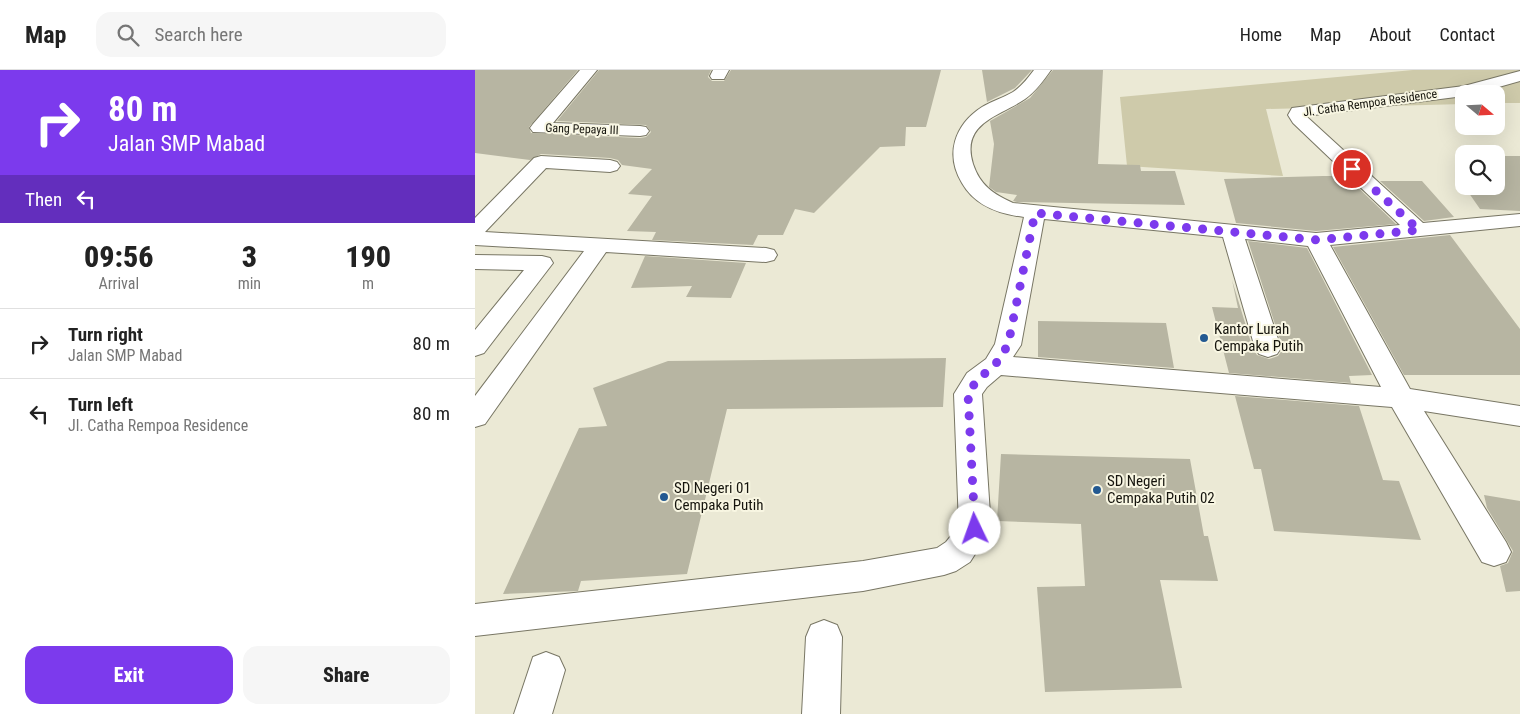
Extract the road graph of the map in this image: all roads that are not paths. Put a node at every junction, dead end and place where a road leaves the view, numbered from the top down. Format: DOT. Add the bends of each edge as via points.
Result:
graph roads {
  1 [pos="589,70"];
  2 [pos="1043,70"];
  3 [pos="1520,76"];
  4 [pos="640,131"];
  5 [pos="610,166"];
  6 [pos="1035,213"];
  7 [pos="1520,220"];
  8 [pos="475,230"];
  9 [pos="1419,230"];
  10 [pos="1232,232"];
  11 [pos="475,238"];
  12 [pos="1317,240"];
  13 [pos="601,245"];
  14 [pos="766,255"];
  15 [pos="475,262"];
  16 [pos="475,347"];
  17 [pos="1268,348"];
  18 [pos="995,365"];
  19 [pos="1401,398"];
  20 [pos="1520,416"];
  21 [pos="475,417"];
  22 [pos="1494,552"];
  23 [pos="475,620"];
  24 [pos="824,637"];
  25 [pos="547,670"];
  26 [pos="533,714"];
  27 [pos="821,714"];
  1 -- 4 [label="street, Gang Pepaya III" via="539,128"];
  2 -- 6 [label="street" via="1021,94 993,107 973,122 965,135 960,156 979,194 1007,209"];
  3 -- 9 [label="street, Jl. Catha Rempoa Residence" via="1465,91 1298,112 1299,119"];
  5 -- 8 [label="street" via="541,162"];
  6 -- 10 [label="street"];
  6 -- 18 [label="street" via="1008,345"];
  7 -- 9 [label="street"];
  9 -- 12 [label="street"];
  10 -- 12 [label="street"];
  10 -- 17 [label="street"];
  11 -- 13 [label="street"];
  12 -- 19 [label="street"];
  13 -- 14 [label="street"];
  13 -- 21 [label="street"];
  15 -- 16 [label="street" via="542,263"];
  18 -- 19 [label="street"];
  18 -- 23 [label="street" via="977,380 968,394 975,529 958,552 944,561 863,576"];
  19 -- 20 [label="street"];
  19 -- 22 [label="street"];
  24 -- 27 [label="street"];
  25 -- 26 [label="street"];
}
